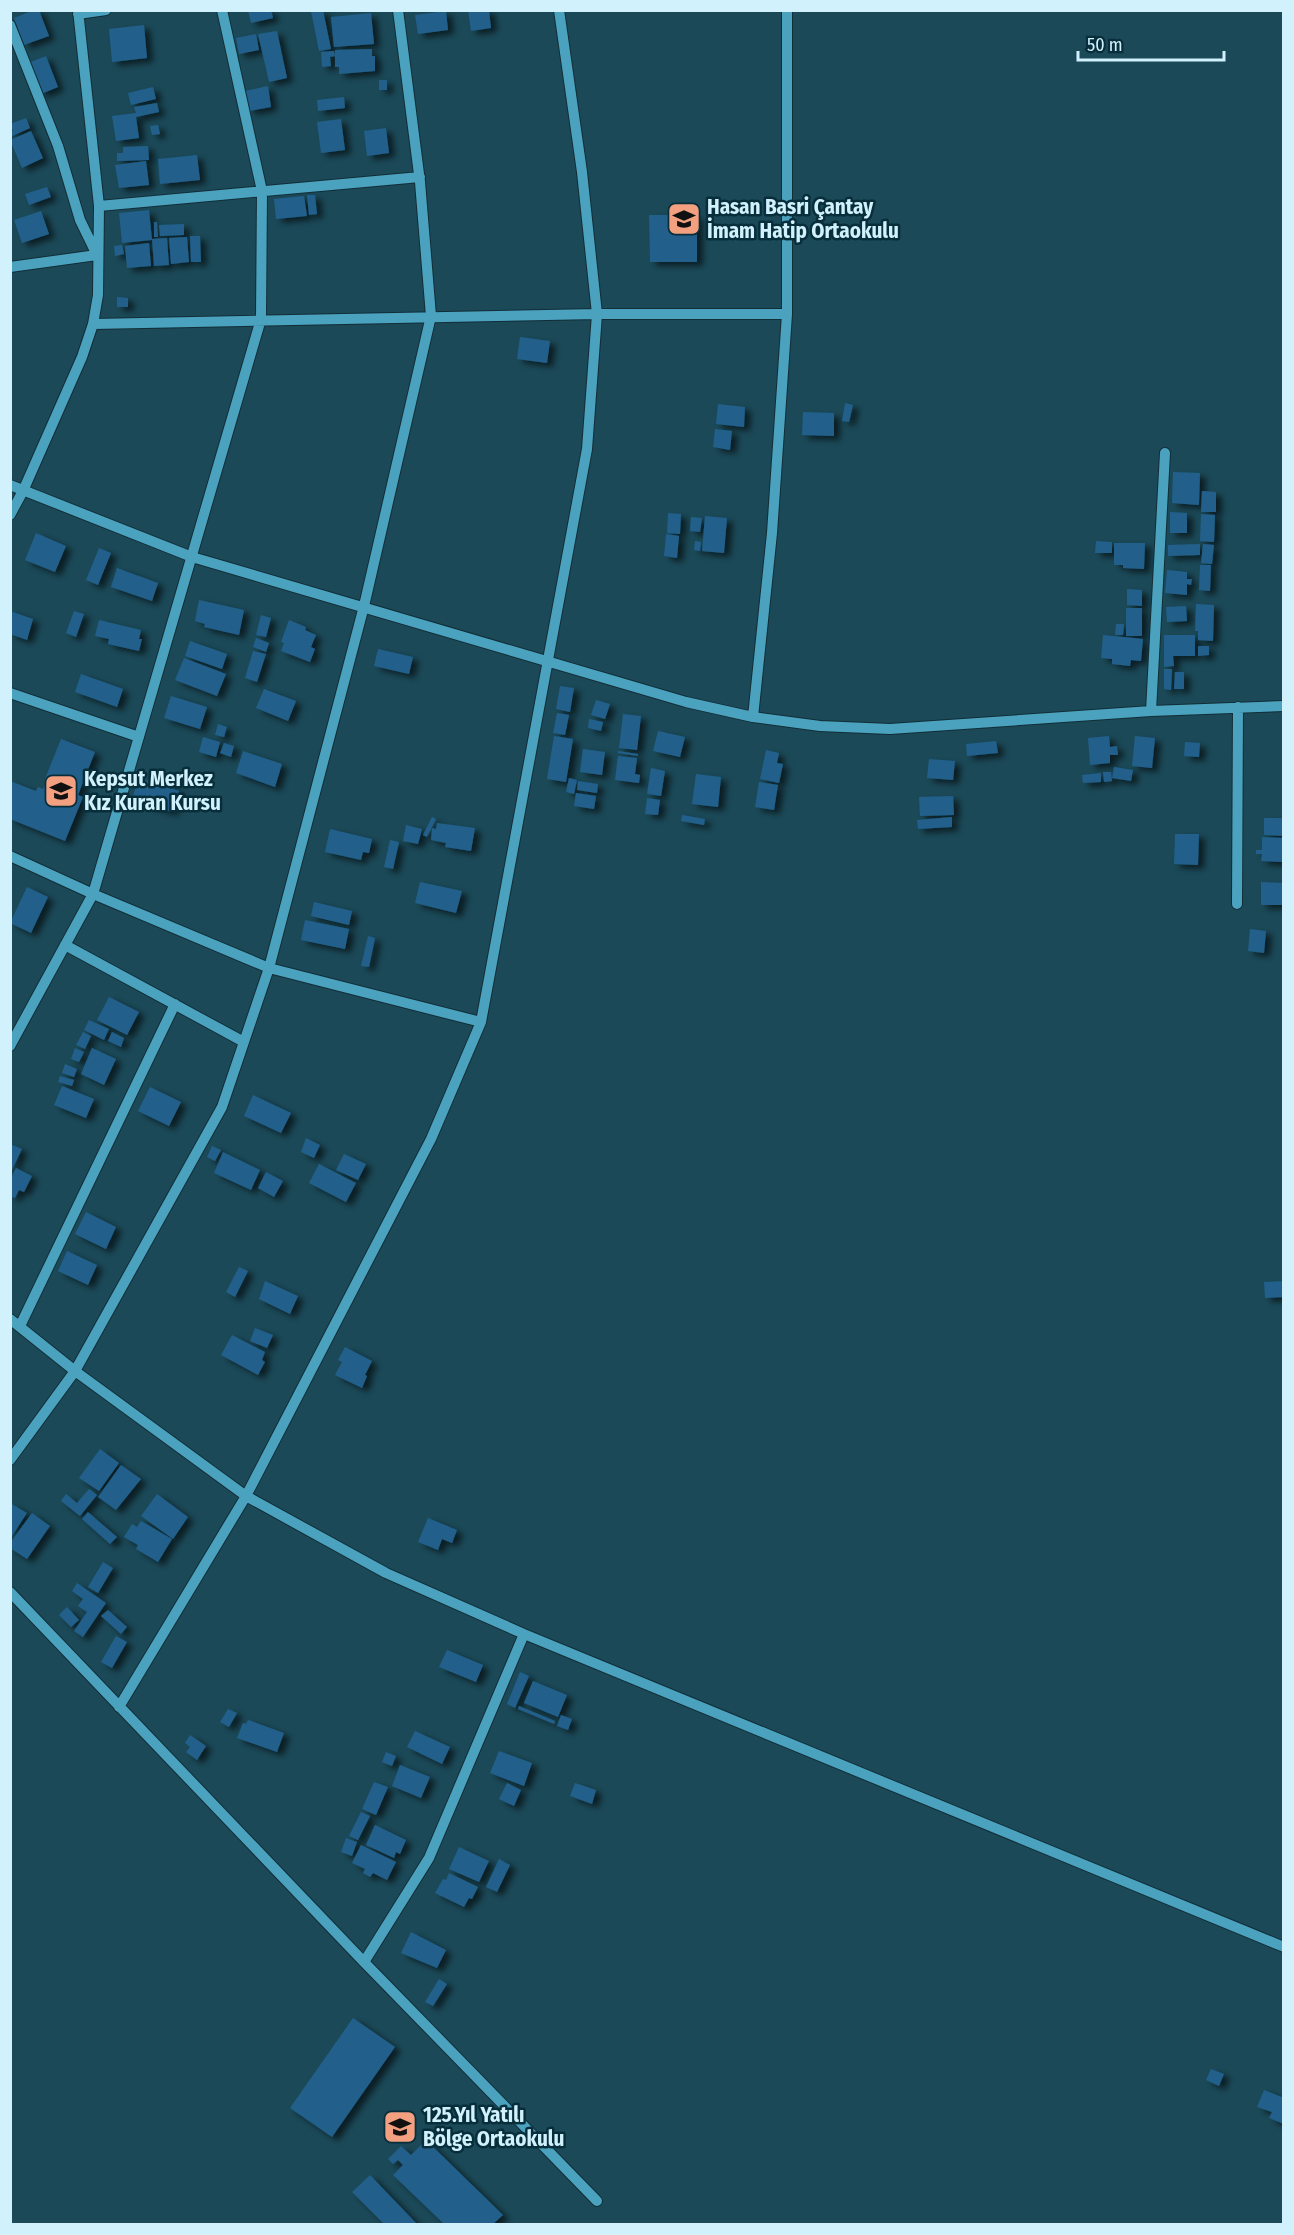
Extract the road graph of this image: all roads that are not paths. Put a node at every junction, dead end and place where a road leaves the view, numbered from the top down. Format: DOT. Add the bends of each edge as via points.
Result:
graph roads {
  1 [pos="106,10"];
  2 [pos="222,10"];
  3 [pos="398,10"];
  4 [pos="559,10"];
  5 [pos="788,10"];
  6 [pos="78,12"];
  7 [pos="10,25"];
  8 [pos="420,177"];
  9 [pos="262,191"];
  10 [pos="99,206"];
  11 [pos="97,255"];
  12 [pos="10,267"];
  13 [pos="597,314"];
  14 [pos="787,314"];
  15 [pos="431,316"];
  16 [pos="261,319"];
  17 [pos="93,324"];
  18 [pos="1165,453"];
  19 [pos="10,485"];
  20 [pos="23,491"];
  21 [pos="10,515"];
  22 [pos="192,557"];
  23 [pos="364,606"];
  24 [pos="547,661"];
  25 [pos="10,693"];
  26 [pos="1284,706"];
  27 [pos="1238,707"];
  28 [pos="1151,711"];
  29 [pos="753,717"];
  30 [pos="139,737"];
  31 [pos="10,856"];
  32 [pos="93,894"];
  33 [pos="1237,904"];
  34 [pos="65,945"];
  35 [pos="269,968"];
  36 [pos="175,1004"];
  37 [pos="481,1022"];
  38 [pos="244,1042"];
  39 [pos="10,1047"];
  40 [pos="10,1319"];
  41 [pos="20,1326"];
  42 [pos="75,1371"];
  43 [pos="10,1460"];
  44 [pos="246,1496"];
  45 [pos="10,1592"];
  46 [pos="524,1634"];
  47 [pos="119,1707"];
  48 [pos="1284,1947"];
  49 [pos="364,1962"];
  50 [pos="597,2201"];
  1 -- 6 [label="street"];
  2 -- 9 [label="street"];
  3 -- 8 [label="street"];
  4 -- 13 [label="street"];
  5 -- 14 [label="street"];
  6 -- 10 [label="street"];
  7 -- 11 [label="street" via="58,146 80,220"];
  8 -- 9 [label="street"];
  8 -- 15 [label="street"];
  9 -- 10 [label="street"];
  9 -- 16 [label="street"];
  10 -- 11 [label="street"];
  11 -- 12 [label="street"];
  11 -- 17 [label="street" via="98,296"];
  13 -- 14 [label="street"];
  13 -- 15 [label="street"];
  13 -- 24 [label="street" via="587,449"];
  14 -- 29 [label="street" via="772,533"];
  15 -- 16 [label="street"];
  15 -- 23 [label="street"];
  16 -- 17 [label="street"];
  16 -- 22 [label="street"];
  17 -- 20 [label="street"];
  18 -- 28 [label="street"];
  19 -- 20 [label="street"];
  20 -- 21 [label="street"];
  20 -- 22 [label="street"];
  22 -- 23 [label="street"];
  22 -- 30 [label="street"];
  23 -- 24 [label="street"];
  23 -- 35 [label="street"];
  24 -- 29 [label="street" via="686,702"];
  24 -- 37 [label="street"];
  25 -- 30 [label="street"];
  26 -- 27 [label="street"];
  27 -- 28 [label="street"];
  27 -- 33 [label="street"];
  28 -- 29 [label="street" via="890,729 820,726"];
  30 -- 32 [label="street"];
  31 -- 32 [label="street"];
  32 -- 34 [label="street"];
  32 -- 35 [label="street"];
  34 -- 36 [label="street"];
  34 -- 39 [label="street"];
  35 -- 37 [label="street"];
  35 -- 38 [label="street"];
  36 -- 38 [label="street"];
  36 -- 41 [label="street"];
  37 -- 44 [label="street" via="431,1138"];
  38 -- 42 [label="street" via="222,1107"];
  40 -- 41 [label="street"];
  41 -- 42 [label="street"];
  42 -- 43 [label="street"];
  42 -- 44 [label="street"];
  44 -- 46 [label="street" via="386,1573"];
  44 -- 47 [label="street"];
  45 -- 47 [label="street"];
  46 -- 48 [label="street"];
  46 -- 49 [label="street" via="429,1858"];
  47 -- 49 [label="street"];
  49 -- 50 [label="street"];
}
